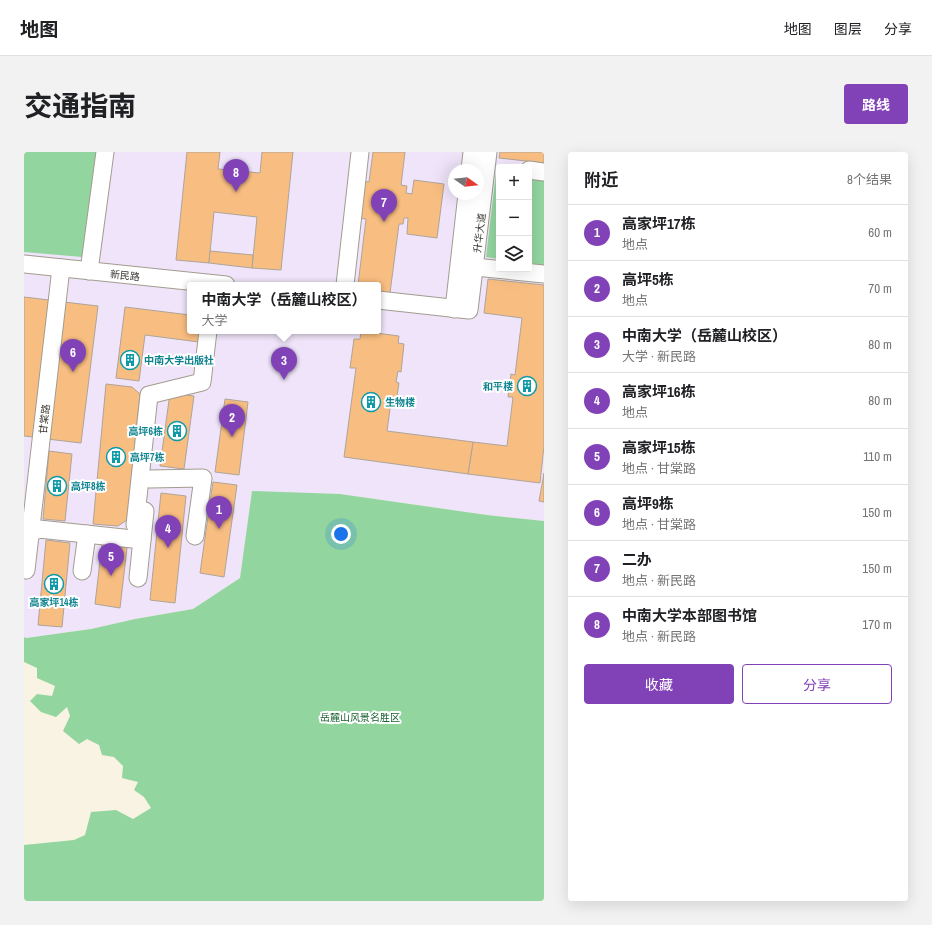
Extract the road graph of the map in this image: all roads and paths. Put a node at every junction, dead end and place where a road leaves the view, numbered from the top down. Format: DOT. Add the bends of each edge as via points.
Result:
graph roads {
  1 [pos="104,152"];
  2 [pos="360,152"];
  3 [pos="472,152"];
  4 [pos="491,162"];
  5 [pos="471,164"];
  6 [pos="532,170"];
  7 [pos="544,172"];
  8 [pos="467,200"];
  9 [pos="24,264"];
  10 [pos="467,266"];
  11 [pos="62,268"];
  12 [pos="89,271"];
  13 [pos="544,274"];
  14 [pos="190,282"];
  15 [pos="345,282"];
  16 [pos="381,300"];
  17 [pos="208,334"];
  18 [pos="156,418"];
  19 [pos="149,479"];
  20 [pos="135,525"];
  21 [pos="87,534"];
  22 [pos="27,535"];
  23 [pos="195,536"];
  24 [pos="142,540"];
  25 [pos="26,570"];
  26 [pos="82,571"];
  27 [pos="138,578"];
  1 -- 12 [label="street"];
  2 -- 15 [label="street"];
  3 -- 5 [label="street"];
  4 -- 10 [label="street, 升华大道"];
  6 -- 7 [label="street"];
  8 -- 10 [label="street, 升华大道"];
  9 -- 11 [label="street, 新民路"];
  10 -- 13 [label="street"];
  10 -- 16 [label="street" via="469,310"];
  11 -- 12 [label="street, 新民路"];
  11 -- 22 [label="street, 甘棠路"];
  12 -- 14 [label="street, 新民路"];
  17 -- 20 [label="street" via="202,382 149,395"];
  18 -- 19 [label="street"];
  19 -- 23 [label="street" via="203,478"];
  19 -- 24 [label="street"];
  21 -- 22 [label="street" via="39,529"];
  21 -- 24 [label="street"];
  21 -- 26 [label="street"];
  22 -- 25 [label="street, 甘棠路"];
  24 -- 27 [label="street"];
}
